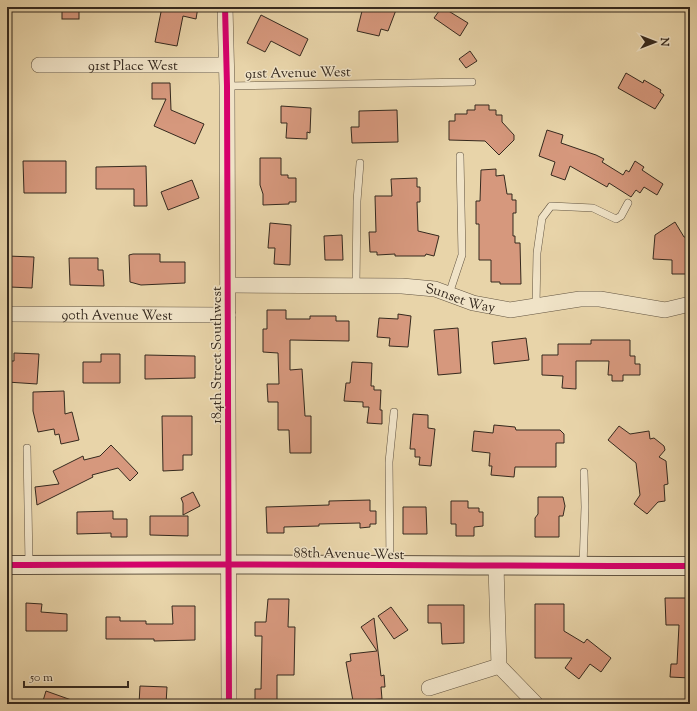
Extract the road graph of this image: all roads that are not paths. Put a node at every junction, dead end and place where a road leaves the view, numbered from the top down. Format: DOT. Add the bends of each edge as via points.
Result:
graph roads {
  1 [pos="225,7"];
  2 [pos="39,65"];
  3 [pos="226,65"];
  4 [pos="472,82"];
  5 [pos="227,86"];
  6 [pos="460,156"];
  7 [pos="360,163"];
  8 [pos="628,202"];
  9 [pos="228,285"];
  10 [pos="356,286"];
  11 [pos="449,294"];
  12 [pos="690,304"];
  13 [pos="536,306"];
  14 [pos="7,314"];
  15 [pos="228,315"];
  16 [pos="394,412"];
  17 [pos="27,448"];
  18 [pos="584,472"];
  19 [pos="228,563"];
  20 [pos="29,564"];
  21 [pos="7,565"];
  22 [pos="390,565"];
  23 [pos="496,566"];
  24 [pos="583,566"];
  25 [pos="690,566"];
  26 [pos="498,666"];
  27 [pos="429,688"];
  28 [pos="229,704"];
  29 [pos="536,704"];
  1 -- 3 [label="street, 184th Street Southwest"];
  2 -- 3 [label="street, 91st Place West"];
  3 -- 5 [label="street, 184th Street Southwest"];
  4 -- 5 [label="lane, 91st Avenue West"];
  5 -- 9 [label="street, 184th Street Southwest"];
  6 -- 11 [label="lane" via="462,255"];
  7 -- 10 [label="lane"];
  8 -- 13 [label="lane" via="621,216 616,219 593,208 551,206 542,218 537,253"];
  9 -- 10 [label="street, Sunset Way"];
  9 -- 15 [label="street, 184th Street Southwest"];
  10 -- 11 [label="street, Sunset Way" via="402,286 435,289"];
  11 -- 13 [label="street, Sunset Way" via="473,303 510,310"];
  12 -- 13 [label="street, Sunset Way" via="665,310 600,299 580,299"];
  14 -- 15 [label="street, 90th Avenue West"];
  15 -- 19 [label="street, 184th Street Southwest"];
  16 -- 22 [label="lane" via="389,462"];
  17 -- 20 [label="lane"];
  18 -- 24 [label="lane"];
  19 -- 20 [label="street, 88th Avenue West"];
  19 -- 22 [label="street, 88th Avenue West"];
  19 -- 28 [label="street, 184th Street Southwest"];
  20 -- 21 [label="street, 88th Avenue West"];
  22 -- 23 [label="street, 88th Avenue West"];
  23 -- 24 [label="street, 88th Avenue West"];
  23 -- 26 [label="street"];
  24 -- 25 [label="street, 88th Avenue West"];
  26 -- 27 [label="street"];
  26 -- 29 [label="street"];
}
